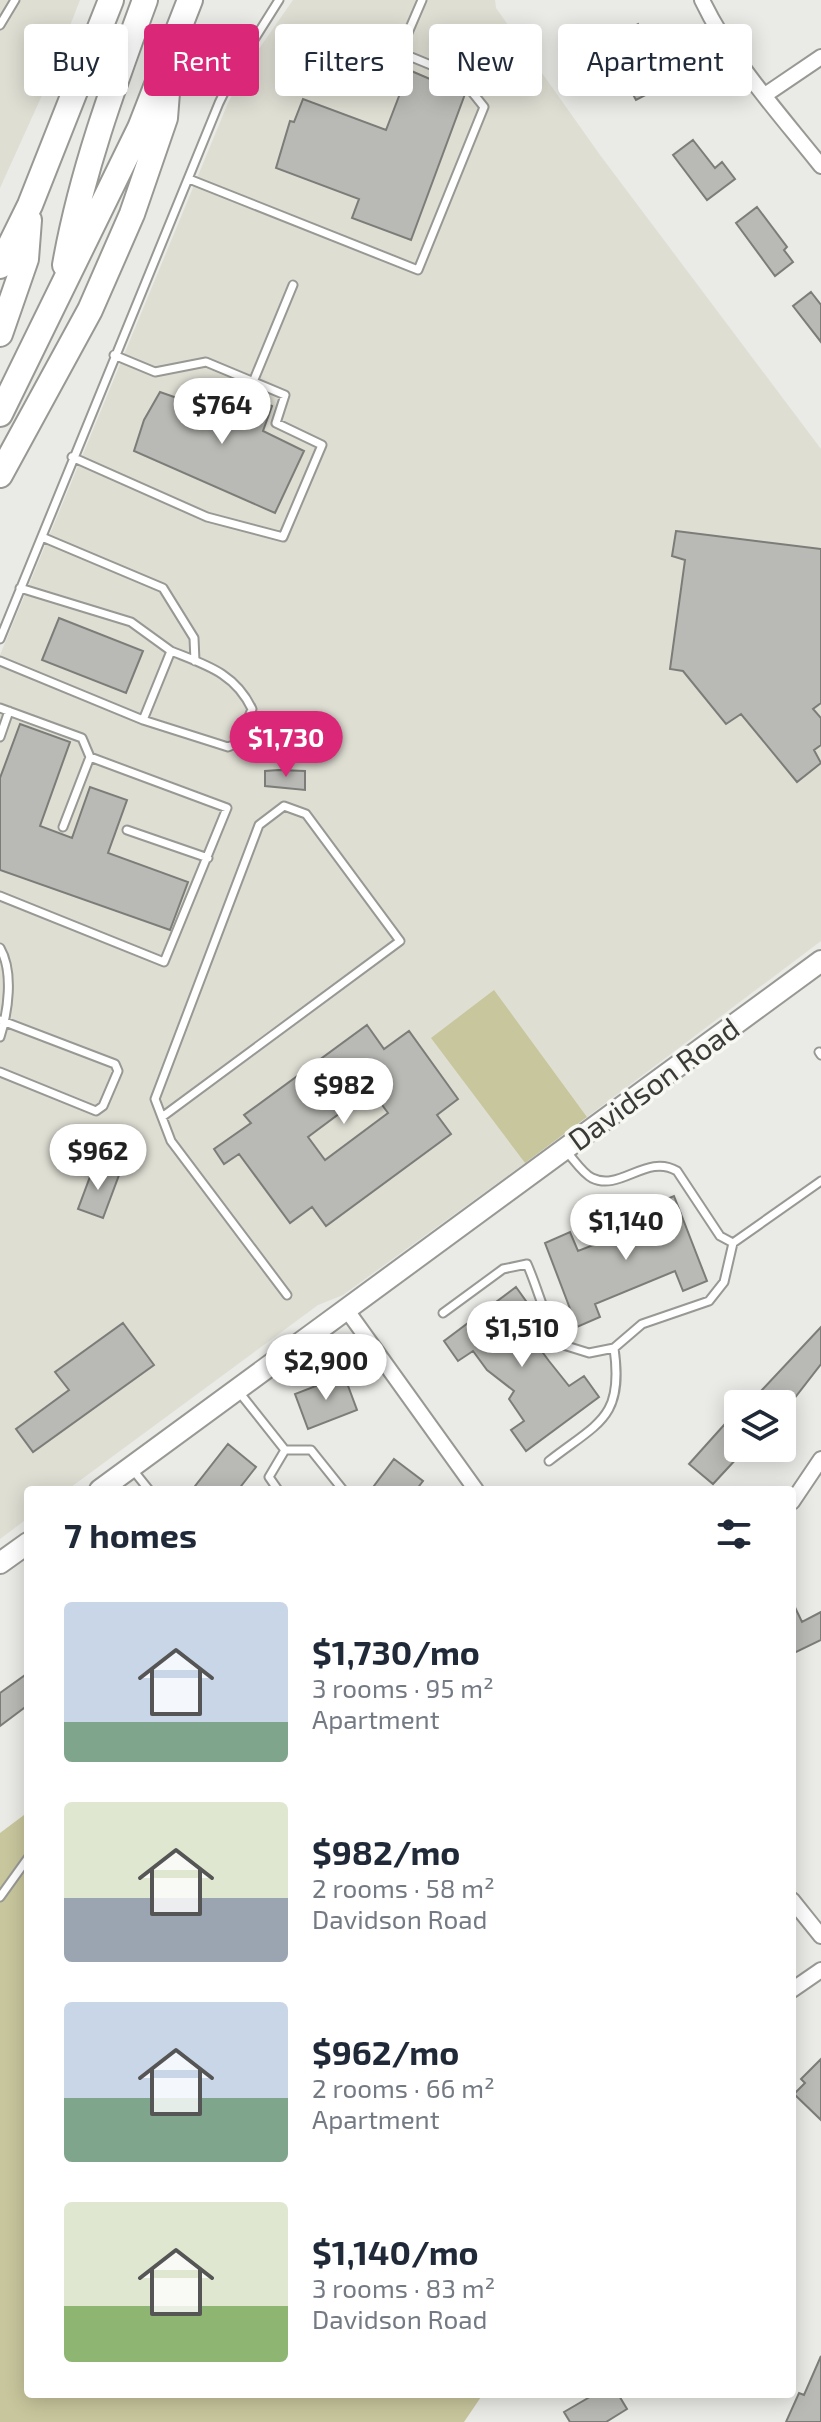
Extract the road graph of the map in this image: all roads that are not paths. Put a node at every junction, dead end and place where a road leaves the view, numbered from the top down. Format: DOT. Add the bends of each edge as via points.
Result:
graph roads {
  1 [pos="15,0"];
  2 [pos="145,0"];
  3 [pos="190,0"];
  4 [pos="279,0"];
  5 [pos="422,0"];
  6 [pos="702,0"];
  7 [pos="107,5"];
  8 [pos="181,24"];
  9 [pos="0,25"];
  10 [pos="821,57"];
  11 [pos="765,95"];
  12 [pos="153,96"];
  13 [pos="167,96"];
  14 [pos="821,166"];
  15 [pos="189,179"];
  16 [pos="30,205"];
  17 [pos="0,266"];
  18 [pos="293,285"];
  19 [pos="59,295"];
  20 [pos="0,334"];
  21 [pos="114,355"];
  22 [pos="253,382"];
  23 [pos="0,414"];
  24 [pos="72,457"];
  25 [pos="0,475"];
  26 [pos="42,537"];
  27 [pos="20,588"];
  28 [pos="0,639"];
  29 [pos="171,651"];
  30 [pos="0,661"];
  31 [pos="195,661"];
  32 [pos="4,710"];
  33 [pos="143,720"];
  34 [pos="0,737"];
  35 [pos="90,757"];
  36 [pos="63,827"];
  37 [pos="127,830"];
  38 [pos="208,858"];
  39 [pos="0,896"];
  40 [pos="0,948"];
  41 [pos="821,961"];
  42 [pos="4,971"];
  43 [pos="2,1021"];
  44 [pos="0,1037"];
  45 [pos="0,1072"];
  46 [pos="162,1117"];
  47 [pos="564,1149"];
  48 [pos="821,1181"];
  49 [pos="733,1243"];
  50 [pos="287,1295"];
  51 [pos="346,1309"];
  52 [pos="443,1313"];
  53 [pos="614,1348"];
  54 [pos="237,1389"];
  55 [pos="285,1450"];
  56 [pos="821,1459"];
  57 [pos="549,1461"];
  58 [pos="131,1467"];
  59 [pos="105,1486"];
  60 [pos="146,1486"];
  61 [pos="275,1486"];
  62 [pos="340,1486"];
  63 [pos="473,1486"];
  64 [pos="796,1496"];
  65 [pos="24,1546"];
  66 [pos="0,1563"];
  67 [pos="24,1864"];
  68 [pos="0,1897"];
  69 [pos="796,1905"];
  70 [pos="821,1936"];
  71 [pos="821,1970"];
  72 [pos="796,1987"];
  1 -- 9 [label="lane"];
  2 -- 19 [label="main road" via="73,218"];
  3 -- 8 [label="main road"];
  4 -- 15 [label="lane" via="235,70"];
  5 -- 15 [label="lane" via="401,49 460,77 484,107 418,270"];
  6 -- 11 [label="street" via="714,26"];
  7 -- 16 [label="main road"];
  10 -- 11 [label="street"];
  11 -- 14 [label="street"];
  12 -- 19 [label="main road"];
  13 -- 25 [label="main road" via="165,118 132,214 90,310"];
  15 -- 21 [label="lane"];
  16 -- 17 [label="main road"];
  16 -- 20 [label="main road" via="26,259"];
  18 -- 22 [label="lane"];
  19 -- 23 [label="main road"];
  21 -- 22 [label="lane" via="155,372 206,362"];
  21 -- 24 [label="lane"];
  22 -- 24 [label="lane" via="285,395 276,423 322,445 283,537 207,517"];
  24 -- 26 [label="lane"];
  26 -- 27 [label="lane"];
  26 -- 31 [label="lane" via="163,588 194,638"];
  27 -- 28 [label="lane"];
  27 -- 29 [label="lane" via="131,622"];
  29 -- 31 [label="lane"];
  29 -- 33 [label="lane"];
  30 -- 33 [label="lane"];
  31 -- 33 [label="lane" via="222,670 244,691 252,709 238,743 228,747"];
  32 -- 34 [label="lane"];
  32 -- 35 [label="lane" via="82,738"];
  35 -- 36 [label="lane"];
  35 -- 38 [label="lane" via="227,808"];
  37 -- 38 [label="lane"];
  38 -- 39 [label="lane" via="164,962"];
  40 -- 42 [label="lane"];
  41 -- 47 [label="street, Davidson Road"];
  42 -- 43 [label="lane"];
  43 -- 44 [label="lane"];
  43 -- 45 [label="lane" via="115,1064 118,1077 96,1111"];
  46 -- 46 [label="lane" via="155,1099 259,825 284,806 306,814 400,941"];
  46 -- 50 [label="lane" via="171,1141"];
  47 -- 49 [label="lane" via="591,1177 609,1181 644,1167 667,1165 677,1171 720,1236"];
  47 -- 51 [label="street, Davidson Road"];
  48 -- 49 [label="lane"];
  49 -- 53 [label="lane" via="724,1282 709,1301 642,1324"];
  51 -- 54 [label="street, Davidson Road"];
  51 -- 63 [label="street"];
  52 -- 53 [label="lane" via="503,1269 527,1264 545,1304 547,1323 560,1344 589,1353"];
  53 -- 57 [label="lane" via="619,1383 609,1415"];
  54 -- 55 [label="lane"];
  54 -- 58 [label="street, Davidson Road"];
  55 -- 61 [label="lane" via="269,1477"];
  55 -- 62 [label="lane" via="311,1450"];
  56 -- 64 [label="street"];
  58 -- 59 [label="street, Davidson Road"];
  58 -- 60 [label="lane"];
  65 -- 66 [label="street"];
  67 -- 68 [label="lane"];
  69 -- 70 [label="street"];
  71 -- 72 [label="street"];
}
